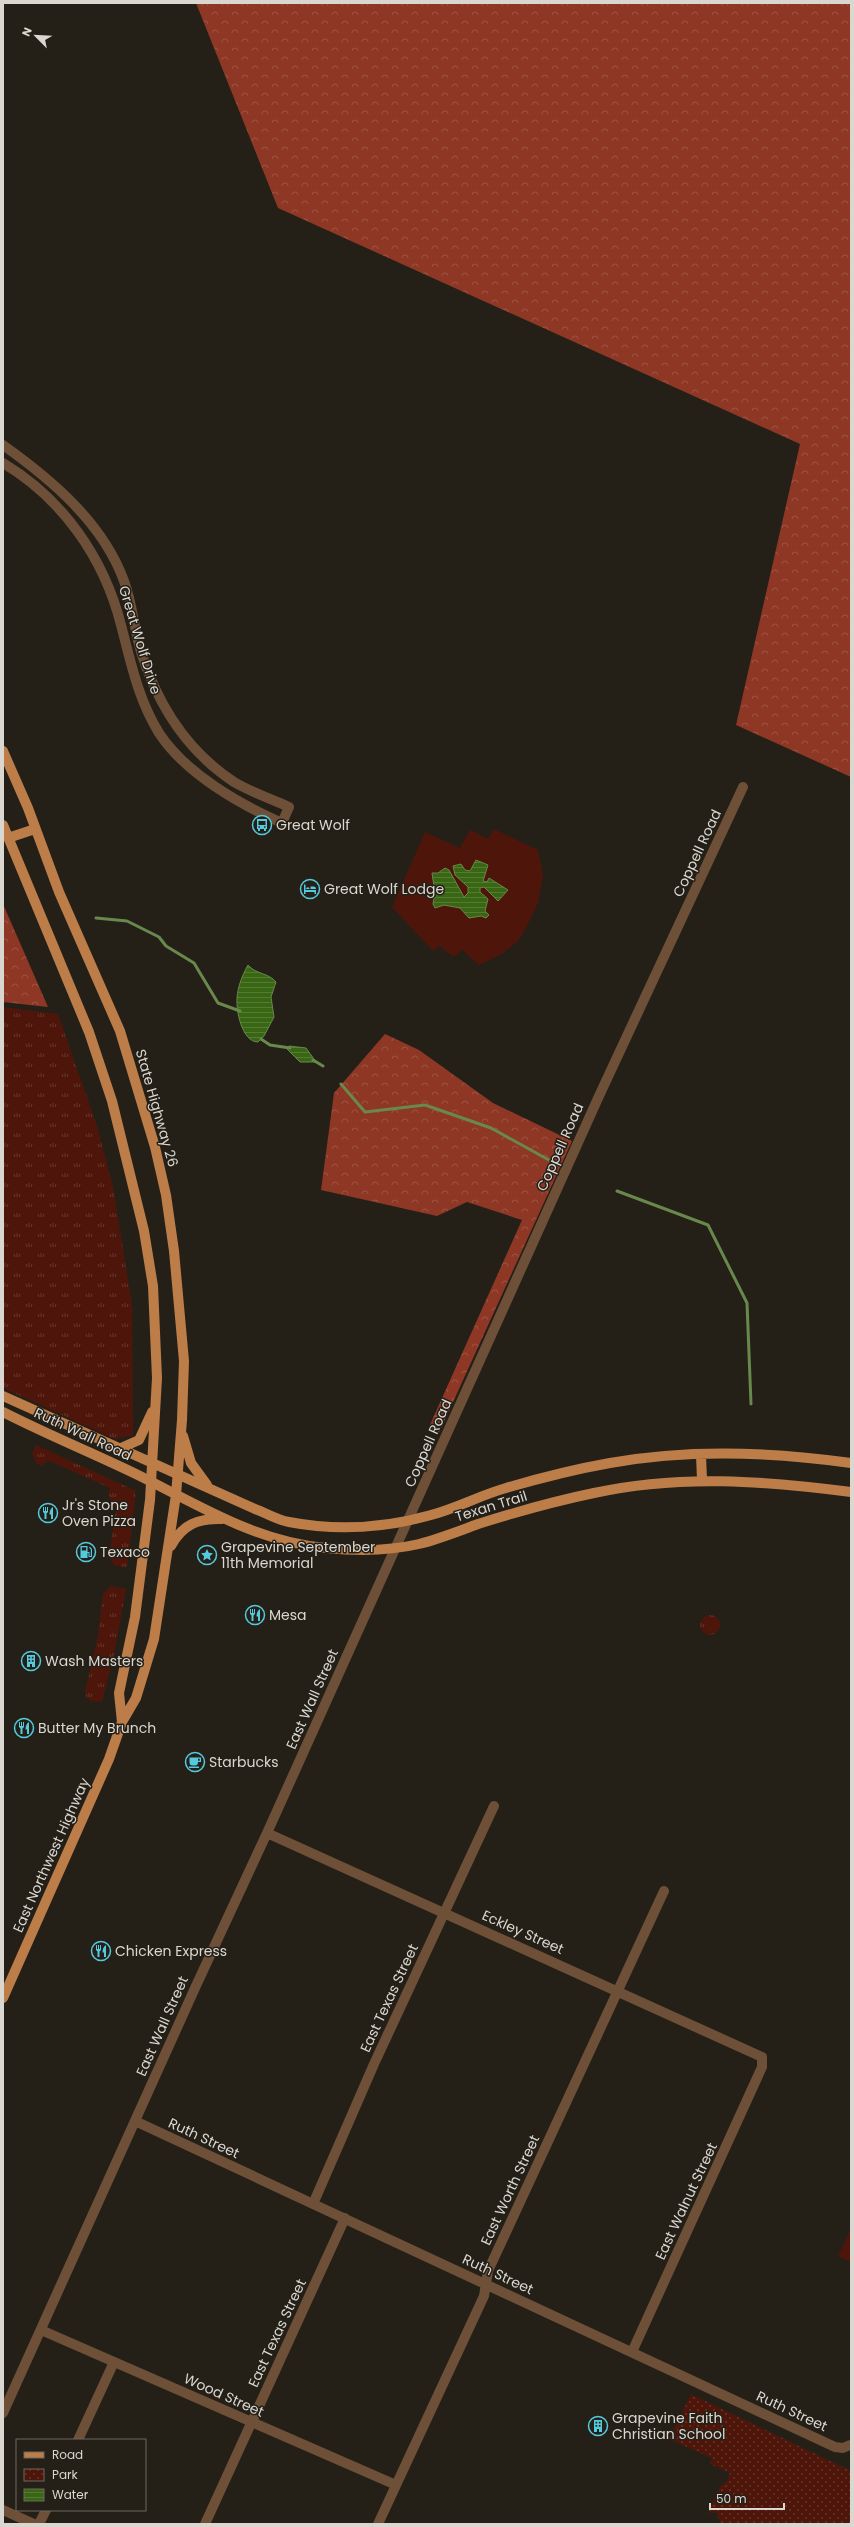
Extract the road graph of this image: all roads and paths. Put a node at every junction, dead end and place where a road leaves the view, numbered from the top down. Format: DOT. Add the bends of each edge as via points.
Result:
graph roads {
  1 [pos="3,445"];
  2 [pos="3,463"];
  3 [pos="3,751"];
  4 [pos="743,787"];
  5 [pos="3,825"];
  6 [pos="35,828"];
  7 [pos="8,838"];
  8 [pos="3,1396"];
  9 [pos="156,1401"];
  10 [pos="3,1412"];
  11 [pos="182,1420"];
  12 [pos="121,1448"];
  13 [pos="701,1455"];
  14 [pos="152,1462"];
  15 [pos="851,1463"];
  16 [pos="178,1473"];
  17 [pos="702,1480"];
  18 [pos="151,1482"];
  19 [pos="208,1487"];
  20 [pos="851,1492"];
  21 [pos="176,1495"];
  22 [pos="224,1519"];
  23 [pos="408,1521"];
  24 [pos="397,1547"];
  25 [pos="168,1551"];
  26 [pos="122,1722"];
  27 [pos="494,1806"];
  28 [pos="267,1833"];
  29 [pos="664,1891"];
  30 [pos="443,1912"];
  31 [pos="618,1991"];
  32 [pos="3,1998"];
  33 [pos="763,2061"];
  34 [pos="135,2121"];
  35 [pos="314,2204"];
  36 [pos="345,2218"];
  37 [pos="486,2284"];
  38 [pos="41,2330"];
  39 [pos="632,2352"];
  40 [pos="114,2362"];
  41 [pos="3,2413"];
  42 [pos="252,2422"];
  43 [pos="78,2439"];
  44 [pos="850,2445"];
  45 [pos="396,2485"];
  46 [pos="3,2510"];
  47 [pos="46,2511"];
  48 [pos="34,2524"];
  49 [pos="39,2524"];
  50 [pos="205,2524"];
  51 [pos="378,2524"];
  1 -- 2 [label="street, Great Wolf Drive" via="38,470 69,499 105,542 124,580 141,653 152,682 174,725 202,759 235,783 289,807 282,823 231,797 199,774 160,734 140,696 107,580 89,545 59,509 38,489"];
  3 -- 6 [label="main road, State Highway 26"];
  4 -- 23 [label="street, Coppell Road" via="595,1103"];
  5 -- 7 [label="main road"];
  6 -- 7 [label="main road"];
  6 -- 11 [label="main road, State Highway 26" via="59,892 120,1031 155,1147 166,1195 174,1251 184,1361"];
  7 -- 9 [label="main road" via="89,1032 119,1125 144,1231 153,1286 157,1347"];
  8 -- 12 [label="main road, Ruth Wall Road"];
  9 -- 12 [label="main road" via="139,1440"];
  9 -- 14 [label="main road"];
  10 -- 18 [label="main road, Ruth Wall Road"];
  11 -- 16 [label="main road, State Highway 26"];
  11 -- 19 [label="main road" via="191,1463"];
  12 -- 14 [label="main road, Ruth Wall Road"];
  13 -- 15 [label="main road, Texan Trail" via="785,1456"];
  13 -- 17 [label="main road"];
  13 -- 23 [label="main road, Texan Trail" via="674,1455 580,1470 506,1488"];
  14 -- 16 [label="main road, Texan Trail"];
  14 -- 18 [label="main road"];
  16 -- 19 [label="main road, Texan Trail"];
  16 -- 21 [label="main road, State Highway 26"];
  17 -- 20 [label="main road, Texan Trail" via="770,1483"];
  17 -- 24 [label="main road, Texan Trail" via="648,1484 596,1492 505,1516 418,1544"];
  18 -- 21 [label="main road, Texan Trail"];
  18 -- 26 [label="main road, East Northwest Highway" via="135,1617 119,1693"];
  19 -- 23 [label="main road, Texan Trail" via="288,1522 371,1527"];
  21 -- 22 [label="main road, Texan Trail"];
  21 -- 25 [label="main road, East Northwest Highway"];
  22 -- 24 [label="main road, Texan Trail" via="285,1542 326,1548 368,1550"];
  22 -- 25 [label="main road" via="194,1522 178,1534"];
  23 -- 24 [label="street, East Wall Street"];
  24 -- 28 [label="street, East Wall Street"];
  25 -- 26 [label="main road, East Northwest Highway" via="154,1639 136,1698"];
  26 -- 32 [label="main road, East Northwest Highway" via="109,1758"];
  27 -- 30 [label="street, East Texas Street"];
  28 -- 30 [label="street, Eckley Street"];
  28 -- 34 [label="street, East Wall Street"];
  29 -- 31 [label="street, East Worth Street"];
  30 -- 31 [label="street, Eckley Street"];
  30 -- 35 [label="street, East Texas Street"];
  31 -- 33 [label="street, Eckley Street" via="756,2053"];
  31 -- 37 [label="street, East Worth Street" via="488,2271"];
  33 -- 39 [label="street, East Walnut Street"];
  34 -- 35 [label="street, Ruth Street"];
  34 -- 38 [label="street, East Wall Street"];
  35 -- 36 [label="street, Ruth Street"];
  36 -- 37 [label="street, Ruth Street"];
  36 -- 42 [label="street, East Texas Street"];
  37 -- 39 [label="street, Ruth Street"];
  37 -- 45 [label="street, East Worth Street" via="484,2296"];
  38 -- 40 [label="street, Wood Street"];
  38 -- 41 [label="street, East Wall Street"];
  39 -- 44 [label="street, Ruth Street" via="835,2447 843,2448"];
  40 -- 42 [label="street, Wood Street"];
  40 -- 43 [label="street"];
  42 -- 45 [label="street, Wood Street"];
  42 -- 50 [label="street, East Texas Street"];
  45 -- 51 [label="street, East Worth Street"];
  46 -- 48 [label="street"];
  47 -- 49 [label="street"];
}
